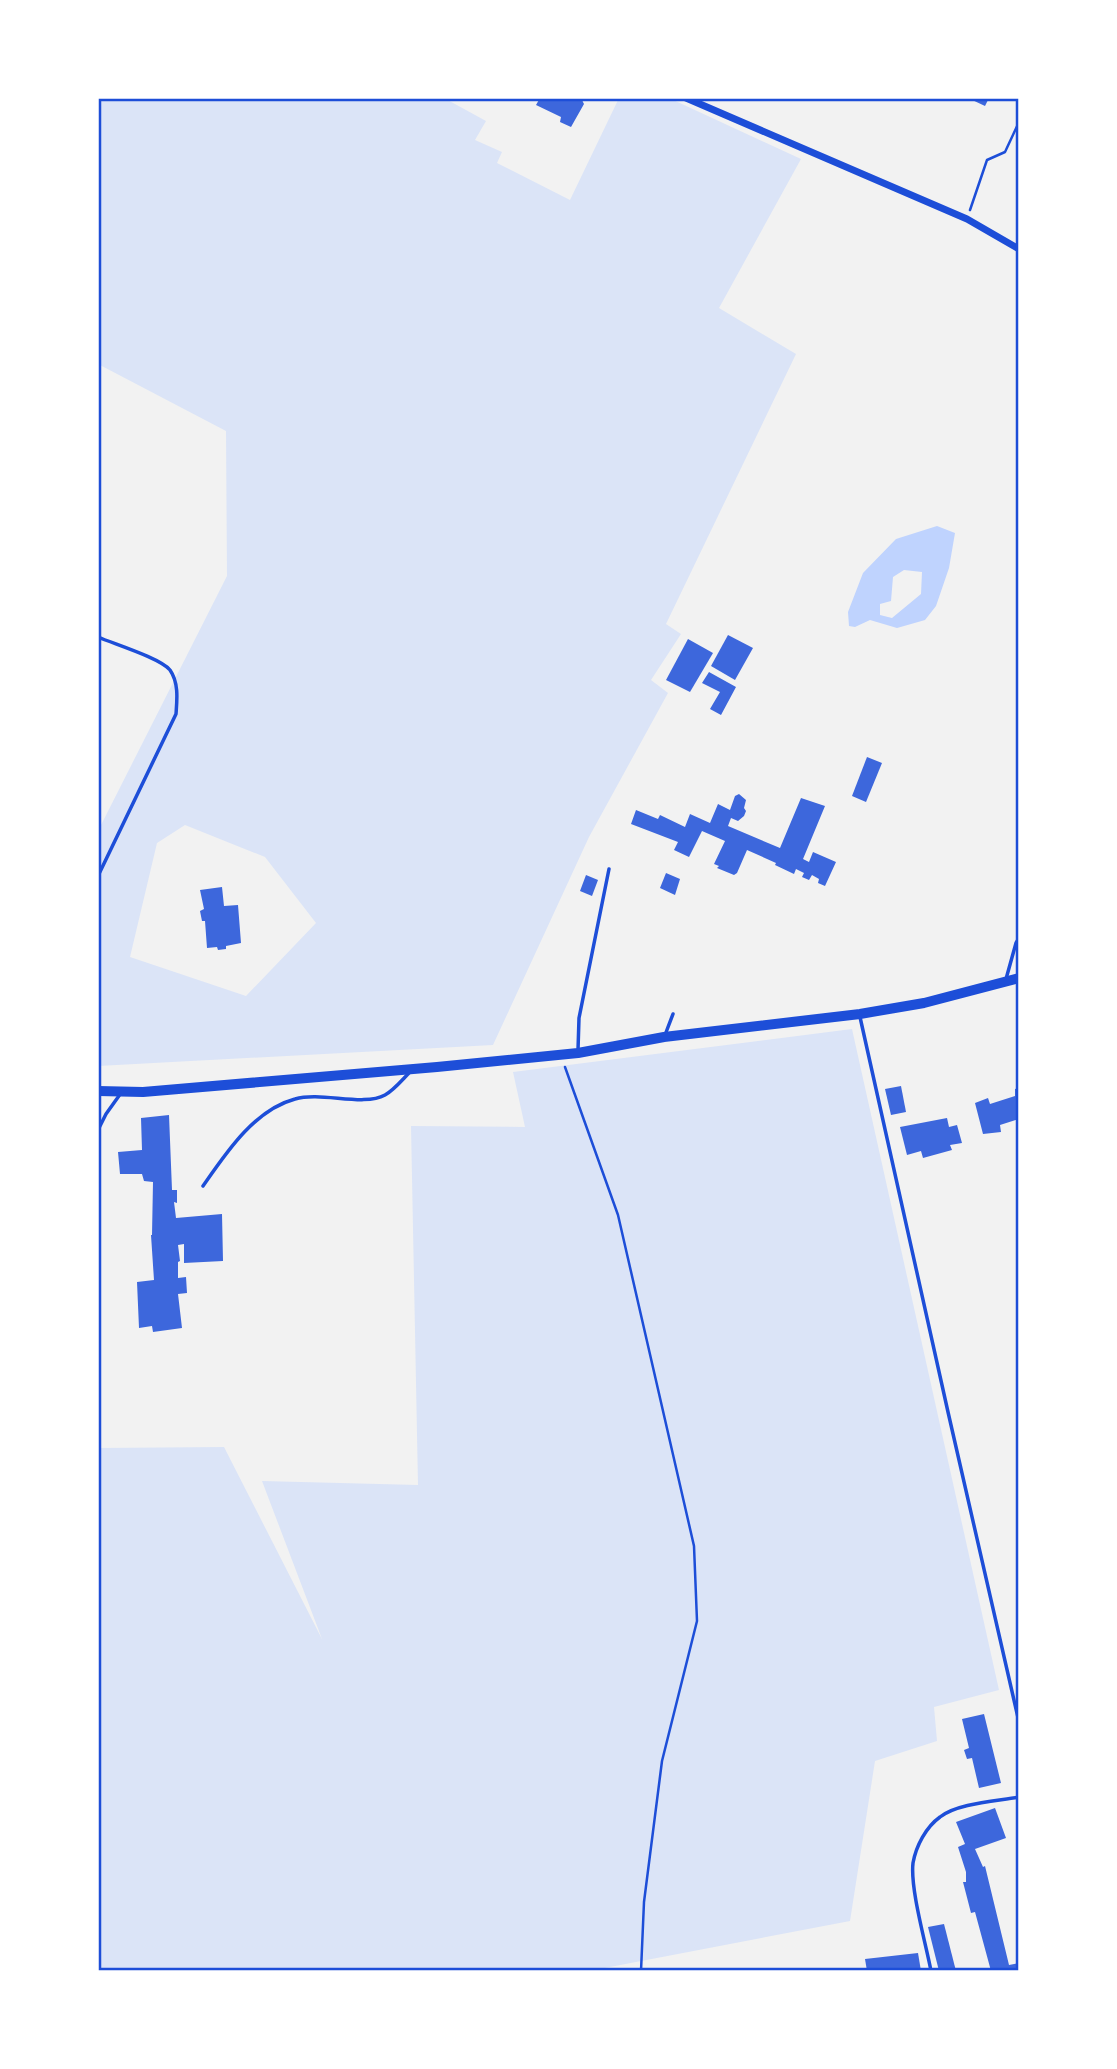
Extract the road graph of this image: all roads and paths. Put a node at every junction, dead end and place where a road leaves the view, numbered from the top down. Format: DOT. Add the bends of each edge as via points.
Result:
graph roads {
  1 [pos="686,98"];
  2 [pos="1019,122"];
  3 [pos="967,219"];
  4 [pos="1019,249"];
  5 [pos="98,637"];
  6 [pos="609,869"];
  7 [pos="98,876"];
  8 [pos="1019,939"];
  9 [pos="1019,978"];
  10 [pos="1006,982"];
  11 [pos="673,1014"];
  12 [pos="860,1014"];
  13 [pos="664,1037"];
  14 [pos="578,1053"];
  15 [pos="564,1065"];
  16 [pos="413,1069"];
  17 [pos="98,1091"];
  18 [pos="123,1091"];
  19 [pos="98,1130"];
  20 [pos="203,1186"];
  21 [pos="1019,1722"];
  22 [pos="1019,1797"];
  23 [pos="642,1971"];
  24 [pos="931,1971"];
  1 -- 3 [label="street"];
  2 -- 3 [label="path" via="1005,152 987,160"];
  3 -- 4 [label="street"];
  5 -- 7 [label="lane" via="155,660 169,670 177,689 176,714"];
  6 -- 14 [label="lane" via="579,1018"];
  8 -- 10 [label="lane"];
  9 -- 10 [label="main road"];
  10 -- 12 [label="main road"];
  11 -- 13 [label="lane"];
  12 -- 13 [label="main road"];
  12 -- 21 [label="lane"];
  13 -- 14 [label="main road"];
  14 -- 16 [label="main road"];
  15 -- 23 [label="path" via="618,1214 694,1546 697,1621 662,1761 644,1902"];
  16 -- 18 [label="main road"];
  16 -- 20 [label="lane" via="386,1095 373,1099 302,1097 281,1105 231,1148"];
  17 -- 18 [label="main road"];
  18 -- 19 [label="lane"];
  22 -- 24 [label="lane" via="968,1805 941,1815 922,1837 913,1863"];
}
